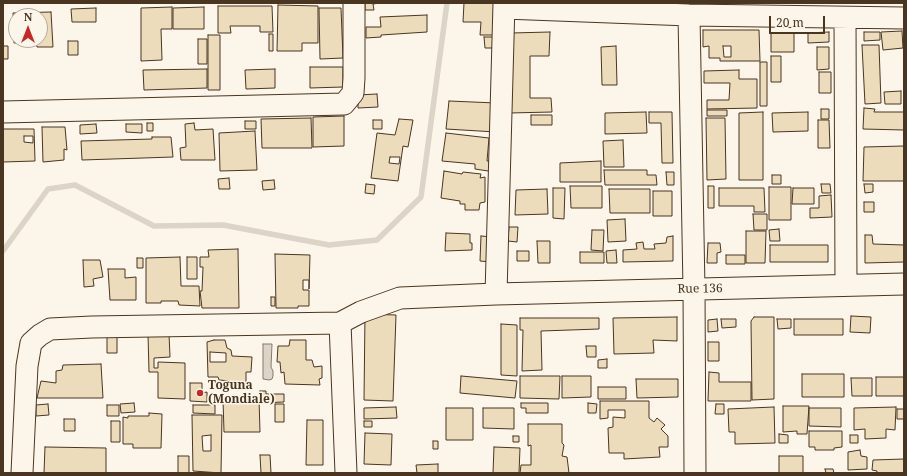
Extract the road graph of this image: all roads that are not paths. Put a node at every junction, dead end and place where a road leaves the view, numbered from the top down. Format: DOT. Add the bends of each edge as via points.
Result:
graph roads {
  1 [pos="354,3"];
  2 [pos="504,6"];
  3 [pos="689,15"];
  4 [pos="845,18"];
  5 [pos="904,18"];
  6 [pos="3,112"];
  7 [pos="904,284"];
  8 [pos="846,285"];
  9 [pos="694,289"];
  10 [pos="496,294"];
  11 [pos="340,323"];
  12 [pos="22,473"];
  13 [pos="346,473"];
  14 [pos="695,473"];
  1 -- 6 [label="street" via="353,93 344,104"];
  2 -- 3 [label="street"];
  2 -- 10 [label="street"];
  3 -- 4 [label="street"];
  3 -- 9 [label="street"];
  4 -- 5 [label="street"];
  4 -- 8 [label="street"];
  7 -- 8 [label="street, Rue 136"];
  8 -- 9 [label="street, Rue 136"];
  9 -- 10 [label="street, Rue 136"];
  9 -- 14 [label="street"];
  10 -- 11 [label="street, Rue 136" via="400,298 361,312"];
  11 -- 12 [label="street" via="50,329 31,343 27,366"];
  11 -- 13 [label="street"];
}
